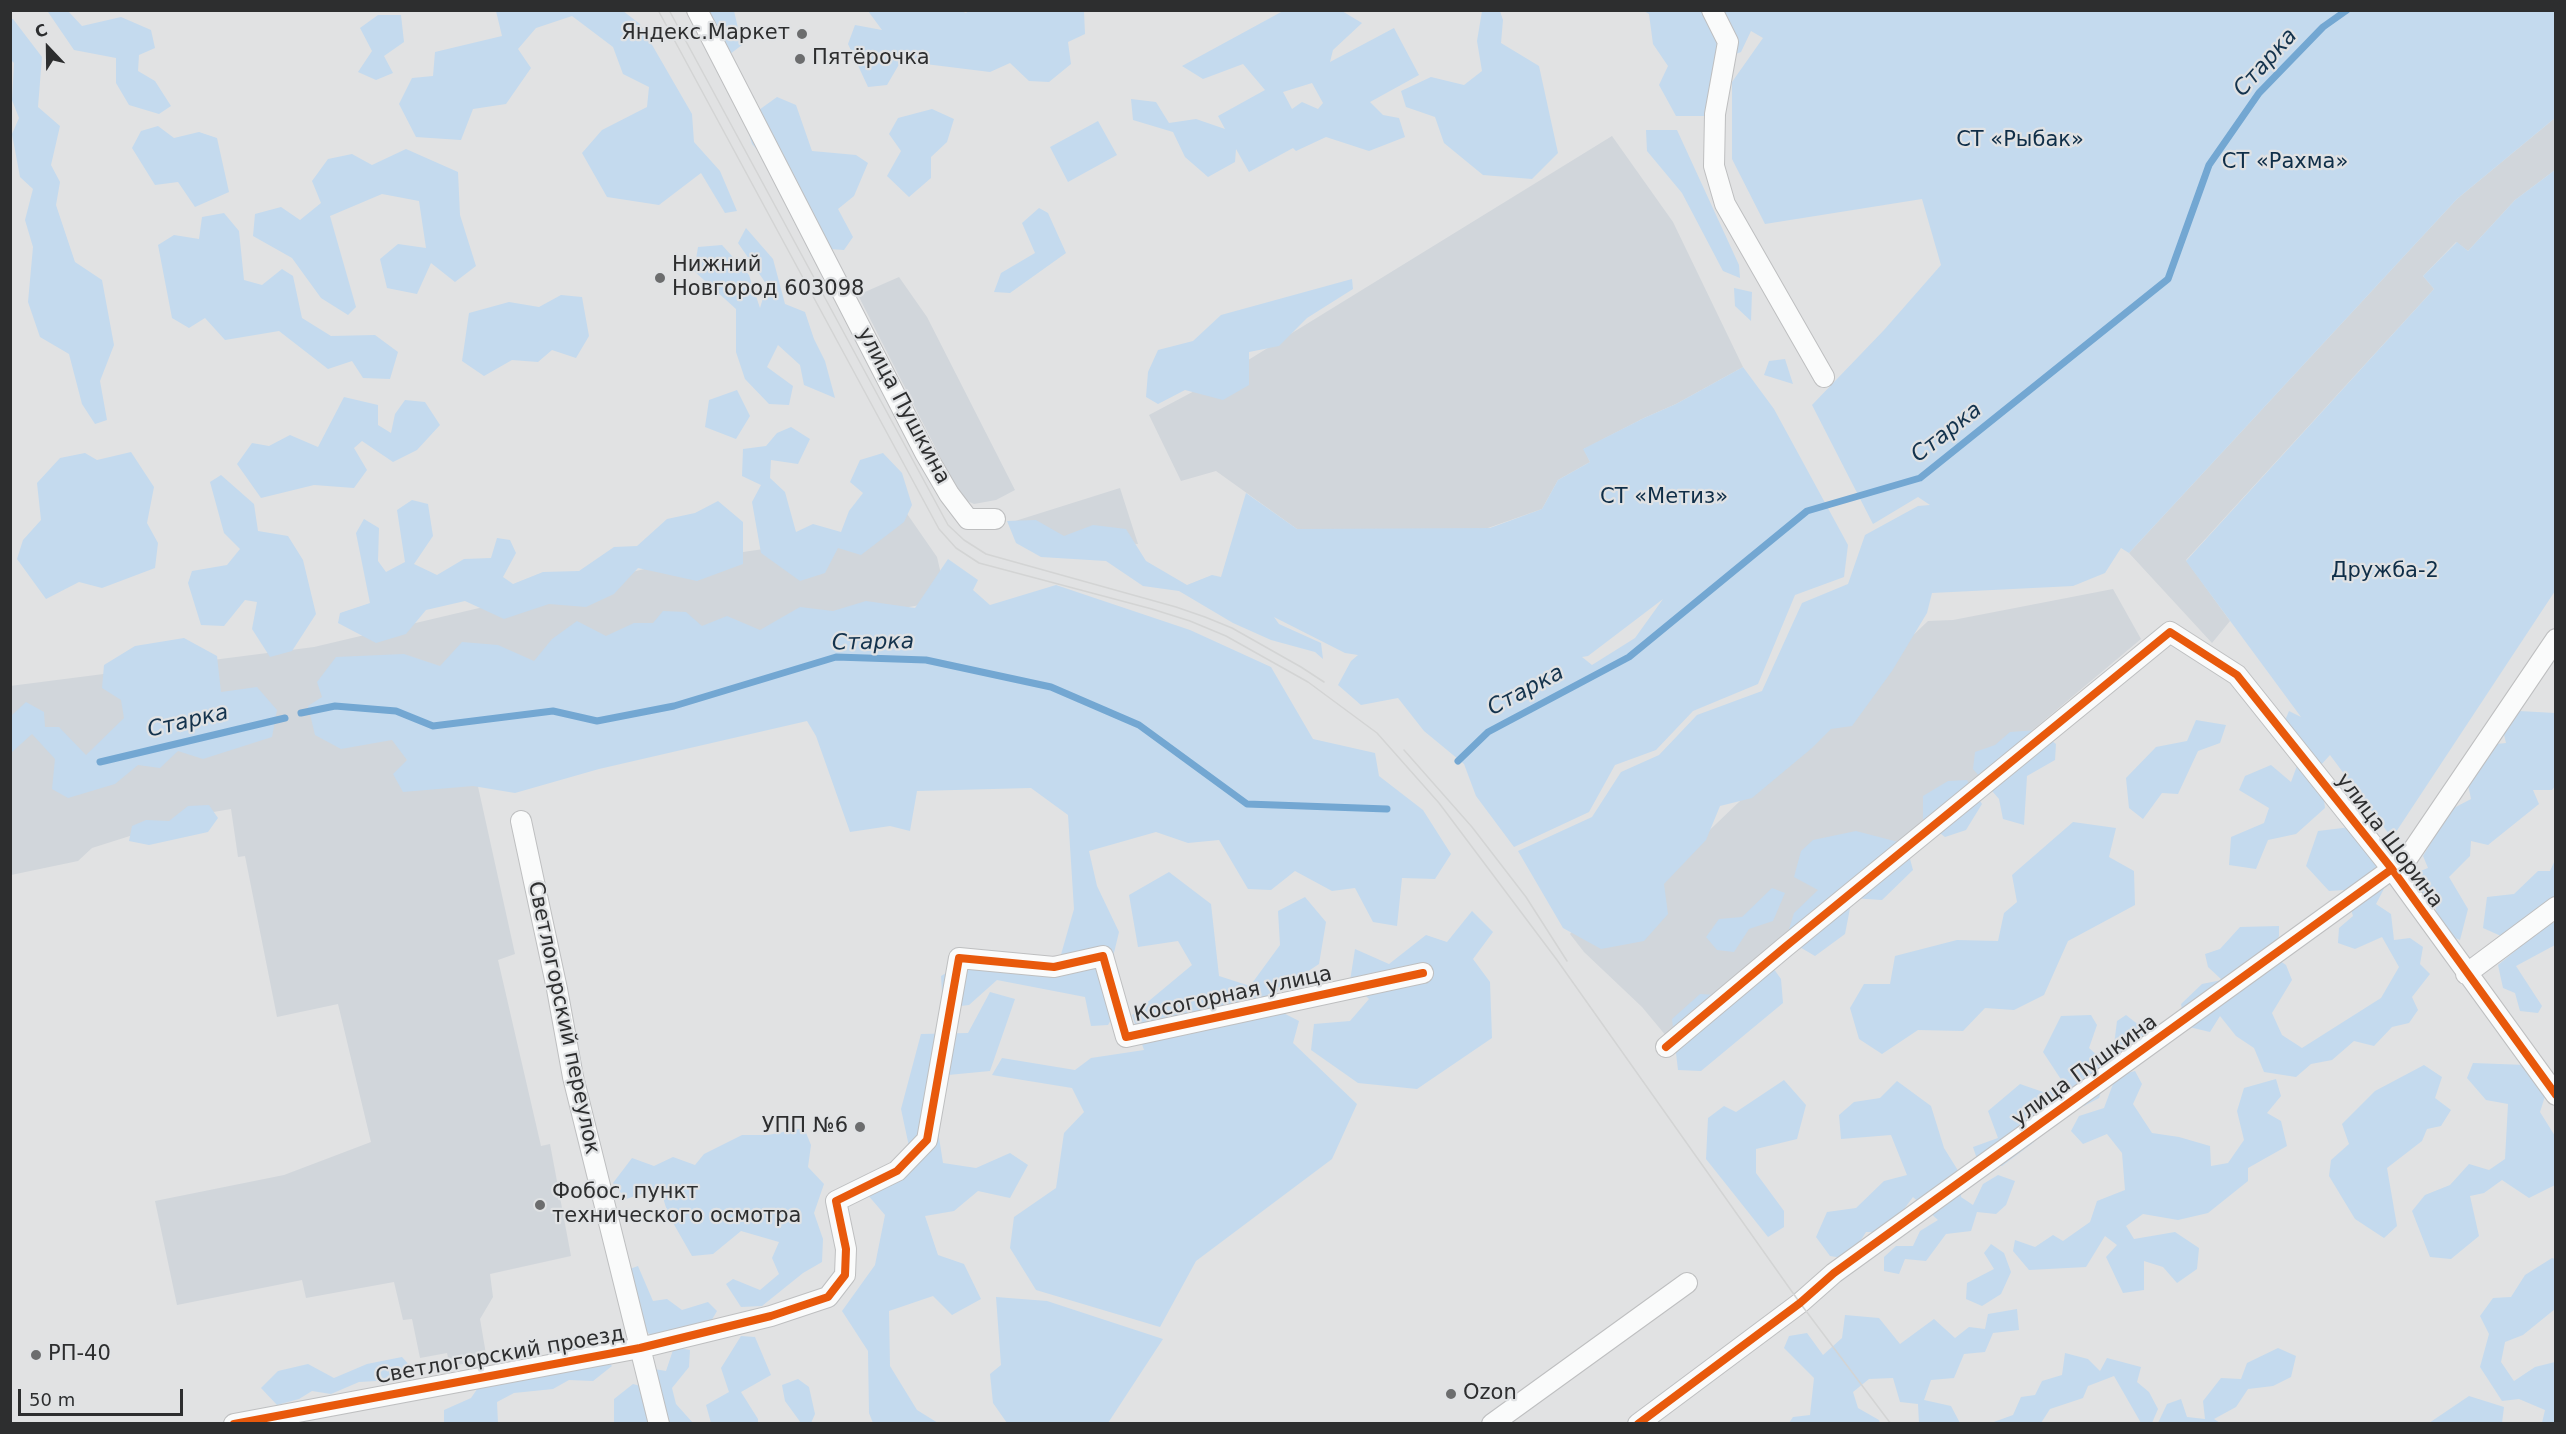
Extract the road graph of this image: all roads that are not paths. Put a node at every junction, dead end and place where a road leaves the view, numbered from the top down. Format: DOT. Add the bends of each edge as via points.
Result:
graph roads {
  1 [pos="697,10"];
  2 [pos="1712,10"];
  3 [pos="1824,377"];
  4 [pos="995,519"];
  5 [pos="2556,639"];
  6 [pos="521,821"];
  7 [pos="2394,872"];
  8 [pos="2556,907"];
  9 [pos="1423,973"];
  10 [pos="2466,974"];
  11 [pos="1666,1047"];
  12 [pos="2553,1088"];
  13 [pos="1687,1283"];
  14 [pos="771,1316"];
  15 [pos="640,1348"];
  16 [pos="234,1424"];
  17 [pos="659,1424"];
  18 [pos="1492,1424"];
  19 [pos="1638,1424"];
  1 -- 4 [label="street, улица Пушкина" via="949,494 968,519"];
  2 -- 3 [label="street" via="1728,42 1714,114 1714,166 1725,204"];
  5 -- 7 [label="street, улица Пушкина"];
  6 -- 15 [label="street, Светлогорский переулок" via="573,1077"];
  7 -- 10 [label="street, улица Шорина"];
  7 -- 11 [label="street, улица Шорина" via="2236,675 2170,632"];
  7 -- 19 [label="street, улица Пушкина" via="1834,1273 1800,1303"];
  8 -- 10 [label="street"];
  9 -- 14 [label="street, Косогорная улица" via="1126,1037 1103,956 1054,967 959,958 927,1140 897,1171 836,1201 846,1249 845,1275 828,1297"];
  10 -- 12 [label="street, улица Шорина"];
  13 -- 18 [label="street"];
  14 -- 15 [label="street, Светлогорский проезд"];
  15 -- 16 [label="street, Светлогорский проезд"];
  15 -- 17 [label="street, Светлогорский переулок"];
}
